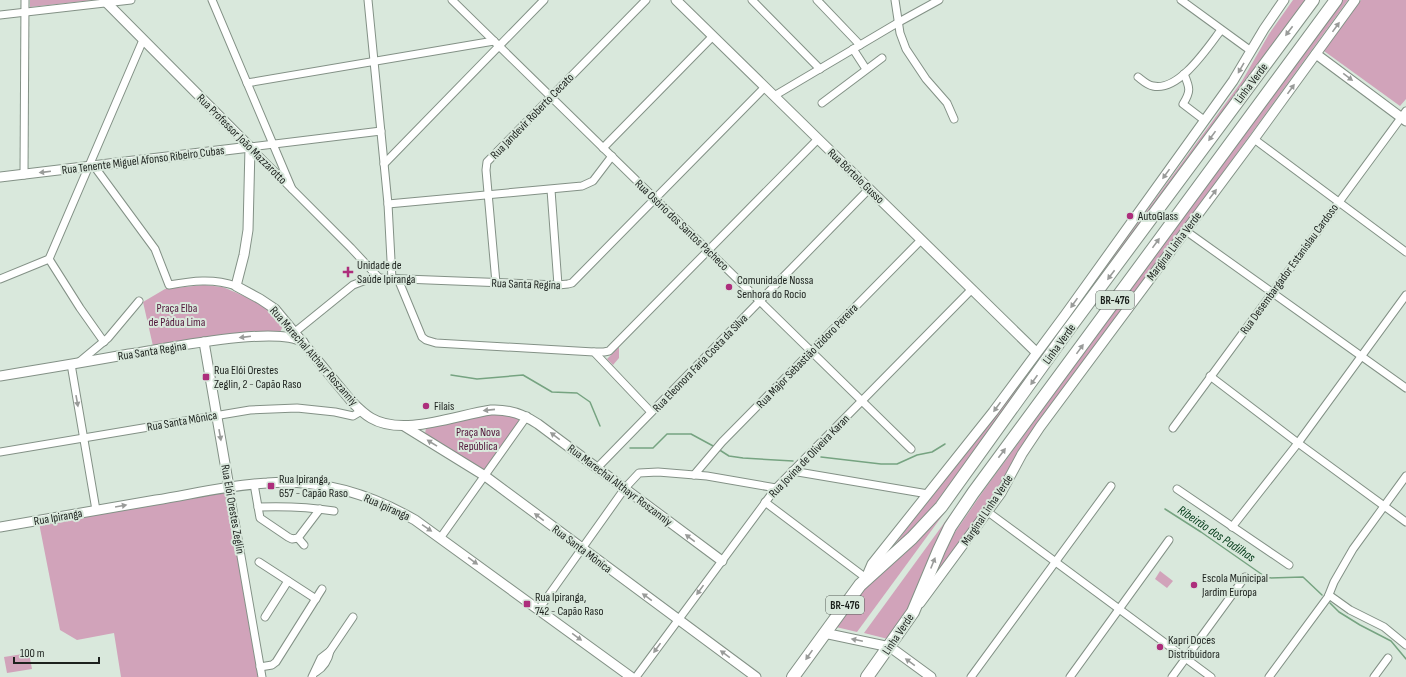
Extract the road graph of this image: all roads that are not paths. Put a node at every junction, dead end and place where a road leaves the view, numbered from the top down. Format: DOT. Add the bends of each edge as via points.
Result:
graph roads {
  1 [pos="25,0"];
  2 [pos="131,0"];
  3 [pos="212,0"];
  4 [pos="368,0"];
  5 [pos="452,0"];
  6 [pos="544,0"];
  7 [pos="646,0"];
  8 [pos="676,0"];
  9 [pos="752,0"];
  10 [pos="817,0"];
  11 [pos="895,0"];
  12 [pos="939,0"];
  13 [pos="1180,0"];
  14 [pos="1284,0"];
  15 [pos="1313,0"];
  16 [pos="1336,0"];
  17 [pos="1355,0"];
  18 [pos="105,1"];
  19 [pos="25,12"];
  20 [pos="0,15"];
  21 [pos="899,22"];
  22 [pos="1221,30"];
  23 [pos="713,36"];
  24 [pos="143,40"];
  25 [pos="497,44"];
  26 [pos="860,45"];
  27 [pos="853,49"];
  28 [pos="1251,51"];
  29 [pos="1316,54"];
  30 [pos="882,58"];
  31 [pos="374,62"];
  32 [pos="820,69"];
  33 [pos="866,69"];
  34 [pos="1184,74"];
  35 [pos="1138,77"];
  36 [pos="247,83"];
  37 [pos="765,87"];
  38 [pos="774,96"];
  39 [pos="551,97"];
  40 [pos="822,103"];
  41 [pos="1404,116"];
  42 [pos="954,119"];
  43 [pos="1204,120"];
  44 [pos="381,131"];
  45 [pos="818,139"];
  46 [pos="1254,139"];
  47 [pos="273,144"];
  48 [pos="250,147"];
  49 [pos="603,148"];
  50 [pos="612,156"];
  51 [pos="384,164"];
  52 [pos="91,166"];
  53 [pos="24,174"];
  54 [pos="0,178"];
  55 [pos="292,189"];
  56 [pos="869,189"];
  57 [pos="551,190"];
  58 [pos="488,195"];
  59 [pos="655,198"];
  60 [pos="1338,202"];
  61 [pos="388,204"];
  62 [pos="1186,232"];
  63 [pos="921,240"];
  64 [pos="708,250"];
  65 [pos="1406,252"];
  66 [pos="49,259"];
  67 [pos="379,278"];
  68 [pos="0,279"];
  69 [pos="395,279"];
  70 [pos="496,283"];
  71 [pos="558,285"];
  72 [pos="236,286"];
  73 [pos="972,289"];
  74 [pos="1272,293"];
  75 [pos="1406,295"];
  76 [pos="139,301"];
  77 [pos="760,301"];
  78 [pos="288,323"];
  79 [pos="295,332"];
  80 [pos="284,337"];
  81 [pos="104,342"];
  82 [pos="204,342"];
  83 [pos="304,343"];
  84 [pos="594,352"];
  85 [pos="811,352"];
  86 [pos="1036,352"];
  87 [pos="93,356"];
  88 [pos="1362,357"];
  89 [pos="74,364"];
  90 [pos="0,376"];
  91 [pos="1210,376"];
  92 [pos="1406,388"];
  93 [pos="861,401"];
  94 [pos="358,408"];
  95 [pos="651,412"];
  96 [pos="217,415"];
  97 [pos="527,416"];
  98 [pos="404,426"];
  99 [pos="1173,428"];
  100 [pos="84,438"];
  101 [pos="1298,443"];
  102 [pos="911,449"];
  103 [pos="0,452"];
  104 [pos="597,468"];
  105 [pos="792,471"];
  106 [pos="694,475"];
  107 [pos="485,476"];
  108 [pos="1406,476"];
  109 [pos="254,484"];
  110 [pos="1111,486"];
  111 [pos="229,487"];
  112 [pos="625,488"];
  113 [pos="776,488"];
  114 [pos="1176,489"];
  115 [pos="928,494"];
  116 [pos="765,502"];
  117 [pos="1384,505"];
  118 [pos="258,507"];
  119 [pos="320,509"];
  120 [pos="96,510"];
  121 [pos="334,512"];
  122 [pos="988,512"];
  123 [pos="1406,522"];
  124 [pos="0,527"];
  125 [pos="1232,527"];
  126 [pos="441,537"];
  127 [pos="298,538"];
  128 [pos="1169,540"];
  129 [pos="304,545"];
  130 [pos="582,549"];
  131 [pos="722,561"];
  132 [pos="259,562"];
  133 [pos="1056,562"];
  134 [pos="1289,565"];
  135 [pos="1246,577"];
  136 [pos="866,578"];
  137 [pos="288,581"];
  138 [pos="322,590"];
  139 [pos="1328,596"];
  140 [pos="316,599"];
  141 [pos="539,609"];
  142 [pos="1119,609"];
  143 [pos="913,612"];
  144 [pos="265,617"];
  145 [pos="353,617"];
  146 [pos="678,620"];
  147 [pos="824,633"];
  148 [pos="1406,645"];
  149 [pos="890,647"];
  150 [pos="1186,658"];
  151 [pos="1388,658"];
  152 [pos="260,667"];
  153 [pos="314,674"];
  154 [pos="262,677"];
  155 [pos="631,677"];
  156 [pos="636,677"];
  157 [pos="756,677"];
  158 [pos="793,677"];
  159 [pos="867,677"];
  160 [pos="931,677"];
  161 [pos="971,677"];
  162 [pos="1070,677"];
  163 [pos="1172,677"];
  164 [pos="1211,677"];
  165 [pos="1269,677"];
  166 [pos="1374,677"];
  1 -- 19 [label="street"];
  2 -- 18 [label="street"];
  3 -- 36 [label="street"];
  4 -- 31 [label="street"];
  5 -- 25 [label="street, Rua Osório dos Santos Pacheco"];
  6 -- 25 [label="street"];
  7 -- 39 [label="street, Rua Jandevir Roberto Cecato"];
  8 -- 23 [label="main road, Rua Bôrtolo Gusso"];
  9 -- 32 [label="street"];
  10 -- 26 [label="street"];
  11 -- 21 [label="street"];
  12 -- 21 [label="street"];
  13 -- 22 [label="street"];
  14 -- 28 [label="main road"];
  15 -- 136 [label="highway, Linha Verde / BR-476, one-way" via="1066,333 941,507 912,538"];
  143 -- 16 [label="highway, Linha Verde / BR-476, one-way" via="950,527 973,493"];
  29 -- 17 [label="main road, Marginal Linha Verde, one-way"];
  18 -- 19 [label="street"];
  18 -- 24 [label="main road, Rua Professor João Mazzarotto"];
  19 -- 20 [label="street"];
  19 -- 53 [label="street"];
  21 -- 26 [label="street"];
  21 -- 42 [label="street" via="902,41 908,53 947,103"];
  22 -- 28 [label="street"];
  22 -- 34 [label="street"];
  23 -- 37 [label="main road, Rua Bôrtolo Gusso"];
  23 -- 49 [label="street"];
  24 -- 48 [label="main road, Rua Professor João Mazzarotto"];
  24 -- 52 [label="street"];
  25 -- 31 [label="street"];
  25 -- 39 [label="street, Rua Osório dos Santos Pacheco"];
  25 -- 51 [label="street"];
  26 -- 27 [label="street"];
  27 -- 32 [label="street"];
  27 -- 33 [label="street"];
  28 -- 43 [label="main road, one-way" via="1238,74"];
  29 -- 41 [label="main road, one-way"];
  46 -- 29 [label="main road, Marginal Linha Verde, one-way"];
  30 -- 33 [label="street"];
  31 -- 36 [label="street"];
  31 -- 44 [label="street"];
  32 -- 38 [label="street"];
  33 -- 40 [label="street"];
  34 -- 35 [label="street" via="1161,87 1148,85"];
  34 -- 43 [label="street" via="1189,89 1183,104"];
  36 -- 47 [label="street"];
  37 -- 38 [label="main road, Rua Bôrtolo Gusso"];
  37 -- 59 [label="street, Rua Santa Regina"];
  38 -- 45 [label="main road, Rua Bôrtolo Gusso"];
  39 -- 49 [label="street, Rua Osório dos Santos Pacheco"];
  39 -- 58 [label="street, Rua Jandevir Roberto Cecato" via="487,162"];
  41 -- 60 [label="street, Rua Desembargador Estanislau Cardoso"];
  43 -- 86 [label="main road, one-way"];
  44 -- 47 [label="street, Rua Tenente Miguel Afonso Ribeiro Cubas"];
  44 -- 51 [label="street"];
  45 -- 56 [label="main road, Rua Bôrtolo Gusso"];
  45 -- 64 [label="street"];
  46 -- 60 [label="street"];
  62 -- 46 [label="main road, Marginal Linha Verde, one-way"];
  47 -- 48 [label="street, Rua Tenente Miguel Afonso Ribeiro Cubas"];
  47 -- 55 [label="street"];
  48 -- 52 [label="main road, Rua Tenente Miguel Afonso Ribeiro Cubas"];
  48 -- 55 [label="street, Rua Professor João Mazzarotto"];
  48 -- 72 [label="main road" via="248,230"];
  49 -- 50 [label="street, Rua Osório dos Santos Pacheco"];
  50 -- 57 [label="street" via="598,177 588,184 576,188"];
  50 -- 59 [label="street, Rua Osório dos Santos Pacheco"];
  51 -- 61 [label="street"];
  52 -- 53 [label="main road, Rua Tenente Miguel Afonso Ribeiro Cubas, one-way"];
  52 -- 66 [label="street"];
  52 -- 72 [label="street, Rua Marechal Althayr Roszanniy" via="155,249 169,285 207,281"];
  53 -- 54 [label="main road, Rua Tenente Miguel Afonso Ribeiro Cubas"];
  55 -- 67 [label="street, Rua Professor João Mazzarotto"];
  56 -- 63 [label="main road, Rua Bôrtolo Gusso"];
  56 -- 77 [label="street, Rua Eleonora Faria Costa da Silva"];
  57 -- 58 [label="street"];
  57 -- 71 [label="street"];
  58 -- 61 [label="street"];
  58 -- 70 [label="street, Rua Jandevir Roberto Cecato"];
  59 -- 64 [label="street, Rua Osório dos Santos Pacheco"];
  59 -- 71 [label="street, Rua Santa Regina" via="572,283"];
  60 -- 65 [label="street"];
  60 -- 74 [label="street, Rua Desembargador Estanislau Cardoso"];
  61 -- 69 [label="street"];
  62 -- 74 [label="street"];
  62 -- 122 [label="main road, Marginal Linha Verde" via="1040,427"];
  63 -- 73 [label="main road, Rua Bôrtolo Gusso"];
  63 -- 85 [label="street, Rua Major Sebastião Izidoro Pereira"];
  64 -- 77 [label="street, Rua Osório dos Santos Pacheco"];
  64 -- 84 [label="street" via="610,351"];
  66 -- 68 [label="street"];
  66 -- 81 [label="street"];
  67 -- 69 [label="street, Rua Santa Regina"];
  67 -- 79 [label="street, Rua Santa Regina" via="353,285"];
  69 -- 70 [label="street, Rua Santa Regina"];
  69 -- 84 [label="street" via="419,332 430,342"];
  70 -- 71 [label="street, Rua Santa Regina"];
  72 -- 78 [label="main road, Rua Marechal Althayr Roszanniy" via="269,304"];
  73 -- 86 [label="main road, Rua Bôrtolo Gusso"];
  73 -- 93 [label="street, Rua Jovina de Oliveira Karan"];
  74 -- 88 [label="street"];
  74 -- 91 [label="street, Rua Desembargador Estanislau Cardoso"];
  75 -- 88 [label="street"];
  76 -- 81 [label="street"];
  77 -- 85 [label="street, Rua Osório dos Santos Pacheco"];
  77 -- 95 [label="street, Rua Eleonora Faria Costa da Silva"];
  78 -- 79 [label="main road, Rua Marechal Althayr Roszanniy"];
  78 -- 80 [label="main road" via="288,332"];
  79 -- 83 [label="main road, Rua Marechal Althayr Roszanniy"];
  80 -- 82 [label="main road, Rua Santa Regina, one-way" via="254,336"];
  80 -- 83 [label="main road, Rua Santa Regina"];
  81 -- 87 [label="street"];
  82 -- 87 [label="main road, Rua Santa Regina"];
  82 -- 96 [label="main road, Rua Elói Orestes Zeglin"];
  83 -- 94 [label="main road, Rua Marechal Althayr Roszanniy"];
  84 -- 95 [label="street"];
  85 -- 93 [label="street, Rua Osório dos Santos Pacheco"];
  85 -- 106 [label="street, Rua Major Sebastião Izidoro Pereira" via="722,442"];
  86 -- 115 [label="main road, one-way" via="993,412"];
  87 -- 89 [label="main road, Rua Santa Regina"];
  88 -- 92 [label="street"];
  88 -- 101 [label="street"];
  89 -- 90 [label="main road, Rua Santa Regina"];
  89 -- 100 [label="street, one-way"];
  91 -- 99 [label="street, Rua Desembargador Estanislau Cardoso"];
  91 -- 101 [label="street"];
  93 -- 102 [label="street, Rua Osório dos Santos Pacheco"];
  93 -- 105 [label="street, Rua Jovina de Oliveira Karan"];
  94 -- 96 [label="street, Rua Santa Mônica" via="357,414 351,415 282,407"];
  94 -- 98 [label="main road, Rua Marechal Althayr Roszanniy" via="372,419 389,425"];
  95 -- 104 [label="street, Rua Eleonora Faria Costa da Silva"];
  96 -- 100 [label="street, Rua Santa Mônica"];
  96 -- 111 [label="main road, Rua Elói Orestes Zeglin, one-way"];
  97 -- 98 [label="main road, Rua Marechal Althayr Roszanniy, one-way" via="511,411 491,410"];
  104 -- 97 [label="main road, Rua Marechal Althayr Roszanniy, one-way"];
  97 -- 107 [label="street"];
  107 -- 98 [label="main road, Rua Santa Mônica, one-way"];
  100 -- 103 [label="street, Rua Santa Mônica"];
  100 -- 120 [label="street"];
  101 -- 117 [label="street"];
  101 -- 125 [label="street"];
  104 -- 112 [label="main road, Rua Marechal Althayr Roszanniy"];
  105 -- 113 [label="street, Rua Jovina de Oliveira Karan"];
  105 -- 115 [label="street"];
  106 -- 112 [label="street" via="644,472 636,475"];
  106 -- 113 [label="street"];
  107 -- 126 [label="street"];
  130 -- 107 [label="main road, Rua Santa Mônica, one-way"];
  108 -- 117 [label="street"];
  109 -- 111 [label="main road, Rua Ipiranga"];
  109 -- 118 [label="street"];
  109 -- 126 [label="main road, Rua Ipiranga, one-way" via="299,483 346,491 404,513"];
  110 -- 133 [label="street"];
  120 -- 111 [label="main road, Rua Ipiranga, one-way"];
  111 -- 152 [label="street, Rua Elói Orestes Zeglin"];
  112 -- 130 [label="street"];
  131 -- 112 [label="main road, Rua Marechal Althayr Roszanniy, one-way"];
  113 -- 116 [label="street, Rua Jovina de Oliveira Karan"];
  114 -- 125 [label="street"];
  115 -- 136 [label="main road" via="872,564"];
  116 -- 131 [label="street, Rua Jovina de Oliveira Karan"];
  116 -- 136 [label="street"];
  117 -- 123 [label="street"];
  117 -- 139 [label="street" via="1353,549"];
  118 -- 119 [label="street" via="291,506"];
  118 -- 127 [label="street" via="260,518 288,537"];
  119 -- 121 [label="street"];
  119 -- 127 [label="street"];
  120 -- 124 [label="main road, Rua Ipiranga"];
  122 -- 133 [label="street"];
  122 -- 143 [label="main road, Marginal Linha Verde"];
  125 -- 134 [label="street"];
  126 -- 141 [label="main road, Rua Ipiranga, one-way"];
  127 -- 129 [label="street"];
  128 -- 142 [label="street"];
  130 -- 141 [label="street"];
  146 -- 130 [label="main road, Rua Santa Mônica, one-way"];
  131 -- 146 [label="street, Rua Jovina de Oliveira Karan, one-way"];
  132 -- 137 [label="street"];
  133 -- 142 [label="street"];
  133 -- 161 [label="street"];
  135 -- 150 [label="street"];
  136 -- 147 [label="highway, Linha Verde / BR-476"];
  137 -- 140 [label="street"];
  137 -- 144 [label="street"];
  138 -- 140 [label="street"];
  139 -- 148 [label="street" via="1384,627"];
  139 -- 165 [label="street"];
  140 -- 152 [label="street" via="276,662"];
  141 -- 155 [label="main road, Rua Ipiranga, one-way"];
  142 -- 150 [label="street"];
  142 -- 162 [label="street"];
  143 -- 149 [label="highway, Linha Verde / BR-476"];
  145 -- 153 [label="street" via="330,651 321,658"];
  146 -- 156 [label="street, Rua Jovina de Oliveira Karan, one-way"];
  157 -- 146 [label="main road, Rua Santa Mônica, one-way"];
  149 -- 147 [label="main road, one-way"];
  147 -- 158 [label="highway, Linha Verde / BR-476, one-way"];
  149 -- 159 [label="highway, Linha Verde / BR-476"];
  160 -- 149 [label="main road, one-way"];
  150 -- 163 [label="street"];
  150 -- 164 [label="street"];
  151 -- 166 [label="street"];
  152 -- 154 [label="street, Rua Elói Orestes Zeglin"];
}
